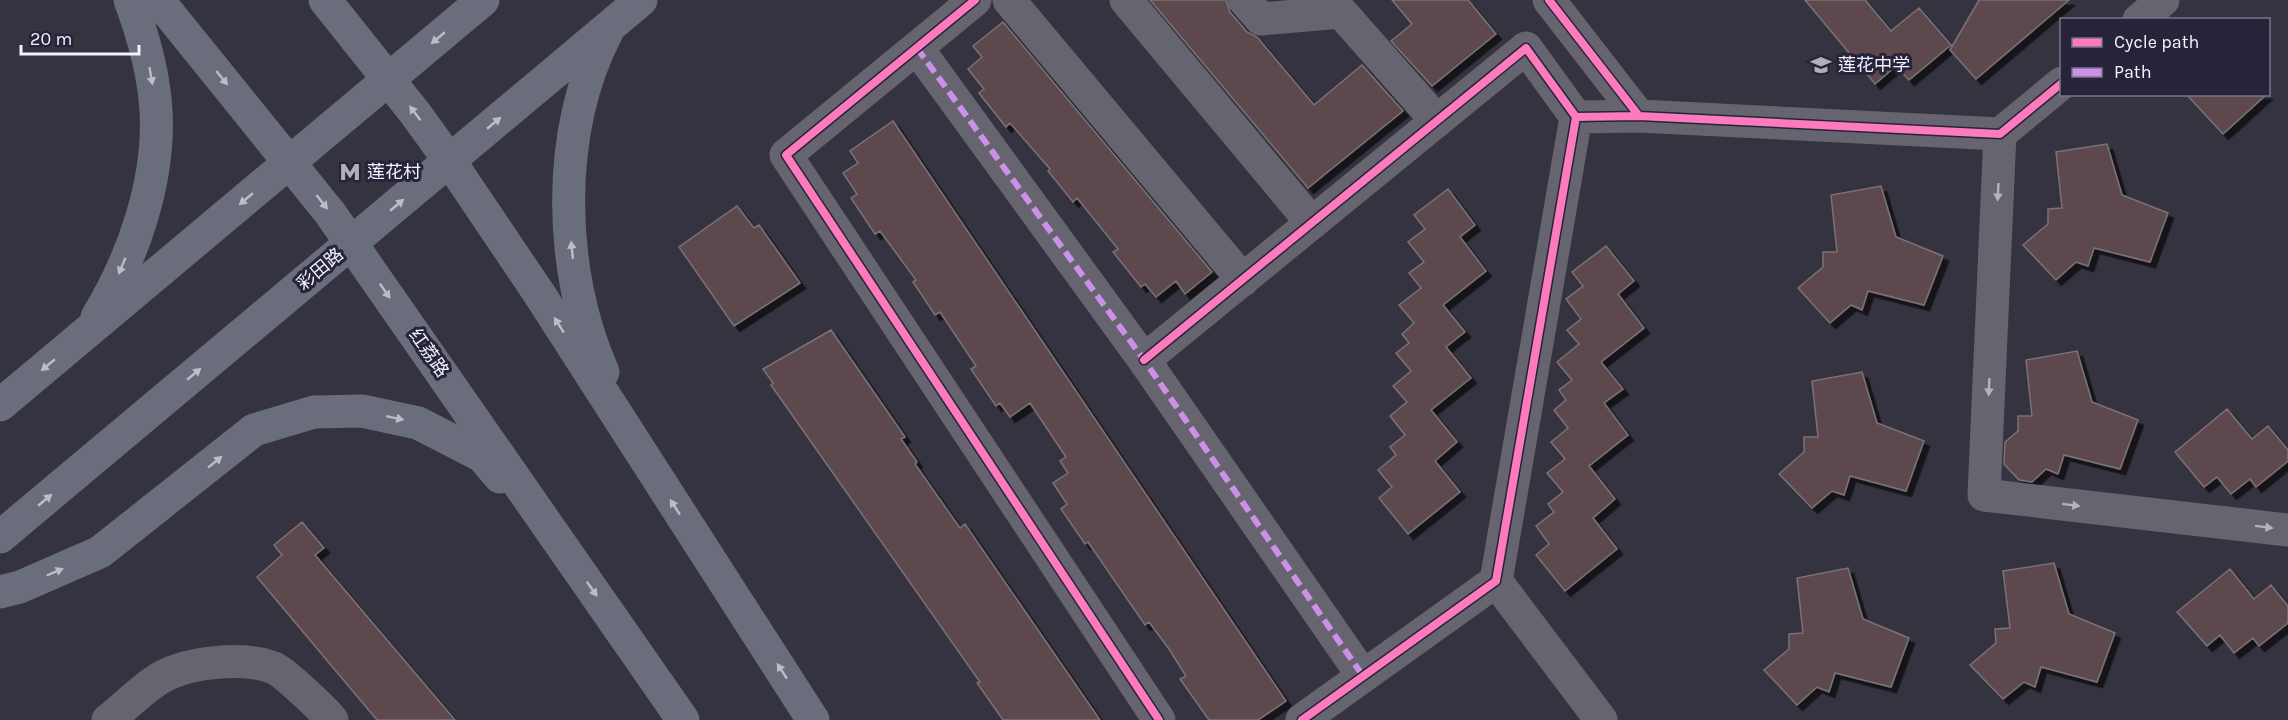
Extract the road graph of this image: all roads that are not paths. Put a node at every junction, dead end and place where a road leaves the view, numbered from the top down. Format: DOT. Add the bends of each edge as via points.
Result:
graph roads {
  1 [pos="130,0"];
  2 [pos="158,0"];
  3 [pos="325,0"];
  4 [pos="483,0"];
  5 [pos="641,0"];
  6 [pos="975,0"];
  7 [pos="1009,0"];
  8 [pos="1126,0"];
  9 [pos="1244,0"];
  10 [pos="1549,0"];
  11 [pos="2163,0"];
  12 [pos="2141,18"];
  13 [pos="610,26"];
  14 [pos="917,48"];
  15 [pos="389,79"];
  16 [pos="2060,84"];
  17 [pos="1639,116"];
  18 [pos="1576,117"];
  19 [pos="1437,121"];
  20 [pos="2000,134"];
  21 [pos="449,160"];
  22 [pos="290,162"];
  23 [pos="1312,223"];
  24 [pos="352,243"];
  25 [pos="1243,280"];
  26 [pos="87,332"];
  27 [pos="1144,360"];
  28 [pos="0,405"];
  29 [pos="646,463"];
  30 [pos="2288,530"];
  31 [pos="0,537"];
  32 [pos="569,556"];
  33 [pos="1496,581"];
  34 [pos="0,592"];
  35 [pos="1363,676"];
  36 [pos="108,720"];
  37 [pos="332,720"];
  38 [pos="683,720"];
  39 [pos="813,720"];
  40 [pos="1159,720"];
  41 [pos="1302,720"];
  42 [pos="1601,720"];
  1 -- 26 [label="main road, one-way" via="154,91 154,154 147,196 132,243 106,303"];
  2 -- 22 [label="main road, 红荔路, one-way"];
  3 -- 15 [label="main road"];
  4 -- 15 [label="main road, one-way"];
  5 -- 13 [label="main road, 彩田路"];
  6 -- 14 [label="street"];
  7 -- 25 [label="street"];
  8 -- 23 [label="street"];
  9 -- 19 [label="street" via="1261,19 1341,12"];
  10 -- 17 [label="street"];
  11 -- 12 [label="street"];
  21 -- 13 [label="main road, 彩田路, one-way"];
  29 -- 13 [label="main road, one-way" via="589,332 570,235 574,131 591,70"];
  14 -- 27 [label="street"];
  14 -- 40 [label="street" via="786,155"];
  21 -- 15 [label="main road, one-way"];
  15 -- 22 [label="main road"];
  16 -- 20 [label="street"];
  17 -- 18 [label="street"];
  17 -- 20 [label="street"];
  18 -- 19 [label="street" via="1526,48"];
  18 -- 33 [label="street"];
  19 -- 23 [label="street"];
  20 -- 30 [label="street, one-way" via="1984,495"];
  24 -- 21 [label="main road, 彩田路, one-way"];
  29 -- 21 [label="main road, one-way"];
  22 -- 24 [label="main road, 红荔路, one-way"];
  22 -- 26 [label="main road, one-way"];
  23 -- 25 [label="street"];
  31 -- 24 [label="main road, 彩田路, one-way"];
  24 -- 32 [label="main road, 红荔路, one-way"];
  25 -- 27 [label="street"];
  26 -- 28 [label="main road, one-way"];
  27 -- 35 [label="street"];
  39 -- 29 [label="main road, one-way"];
  34 -- 32 [label="main road, one-way" via="100,552 254,430 314,412 362,411 417,423 482,456"];
  32 -- 38 [label="main road, 红荔路, one-way"];
  33 -- 35 [label="street"];
  33 -- 42 [label="street"];
  35 -- 41 [label="street"];
  36 -- 37 [label="street" via="162,677 202,662 242,662 274,668"];
}
